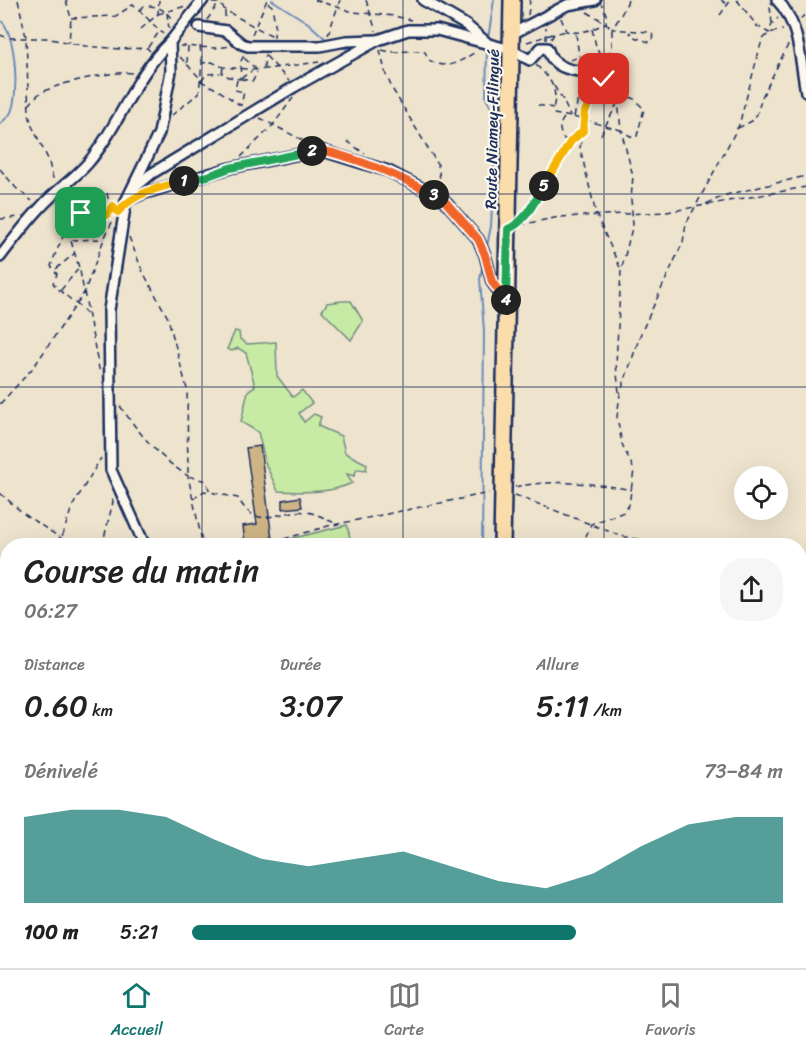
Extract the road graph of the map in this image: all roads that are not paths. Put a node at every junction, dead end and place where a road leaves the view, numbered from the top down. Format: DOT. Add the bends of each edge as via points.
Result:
graph roads {
  1 [pos="423,0"];
  2 [pos="512,0"];
  3 [pos="595,0"];
  4 [pos="777,0"];
  5 [pos="201,3"];
  6 [pos="200,27"];
  7 [pos="512,34"];
  8 [pos="172,44"];
  9 [pos="379,44"];
  10 [pos="488,44"];
  11 [pos="511,51"];
  12 [pos="604,79"];
  13 [pos="806,92"];
  14 [pos="132,190"];
  15 [pos="126,201"];
  16 [pos="0,257"];
  17 [pos="506,301"];
  18 [pos="141,538"];
  19 [pos="502,538"];
  1 -- 10 [label="street" via="466,25"];
  2 -- 7 [label="main road, Route Niamey-Filingué"];
  3 -- 7 [label="street" via="560,8"];
  4 -- 13 [label="street" via="794,24"];
  5 -- 8 [label="street"];
  6 -- 9 [label="street" via="225,31 242,44"];
  7 -- 11 [label="main road, Route Niamey-Filingué"];
  8 -- 14 [label="street" via="160,130"];
  8 -- 16 [label="street" via="155,57 88,163 38,211"];
  9 -- 10 [label="street" via="408,30 437,30"];
  9 -- 14 [label="street" via="294,87"];
  10 -- 11 [label="street"];
  11 -- 12 [label="street" via="530,60 544,48 554,61"];
  11 -- 17 [label="main road, Route Niamey-Filingué"];
  14 -- 15 [label="street"];
  15 -- 17 [label="street" via="223,171 320,150 388,171 443,199 478,239 492,282"];
  15 -- 18 [label="street" via="109,310 111,470"];
  17 -- 19 [label="main road, Route Niamey-Filingué"];
}
